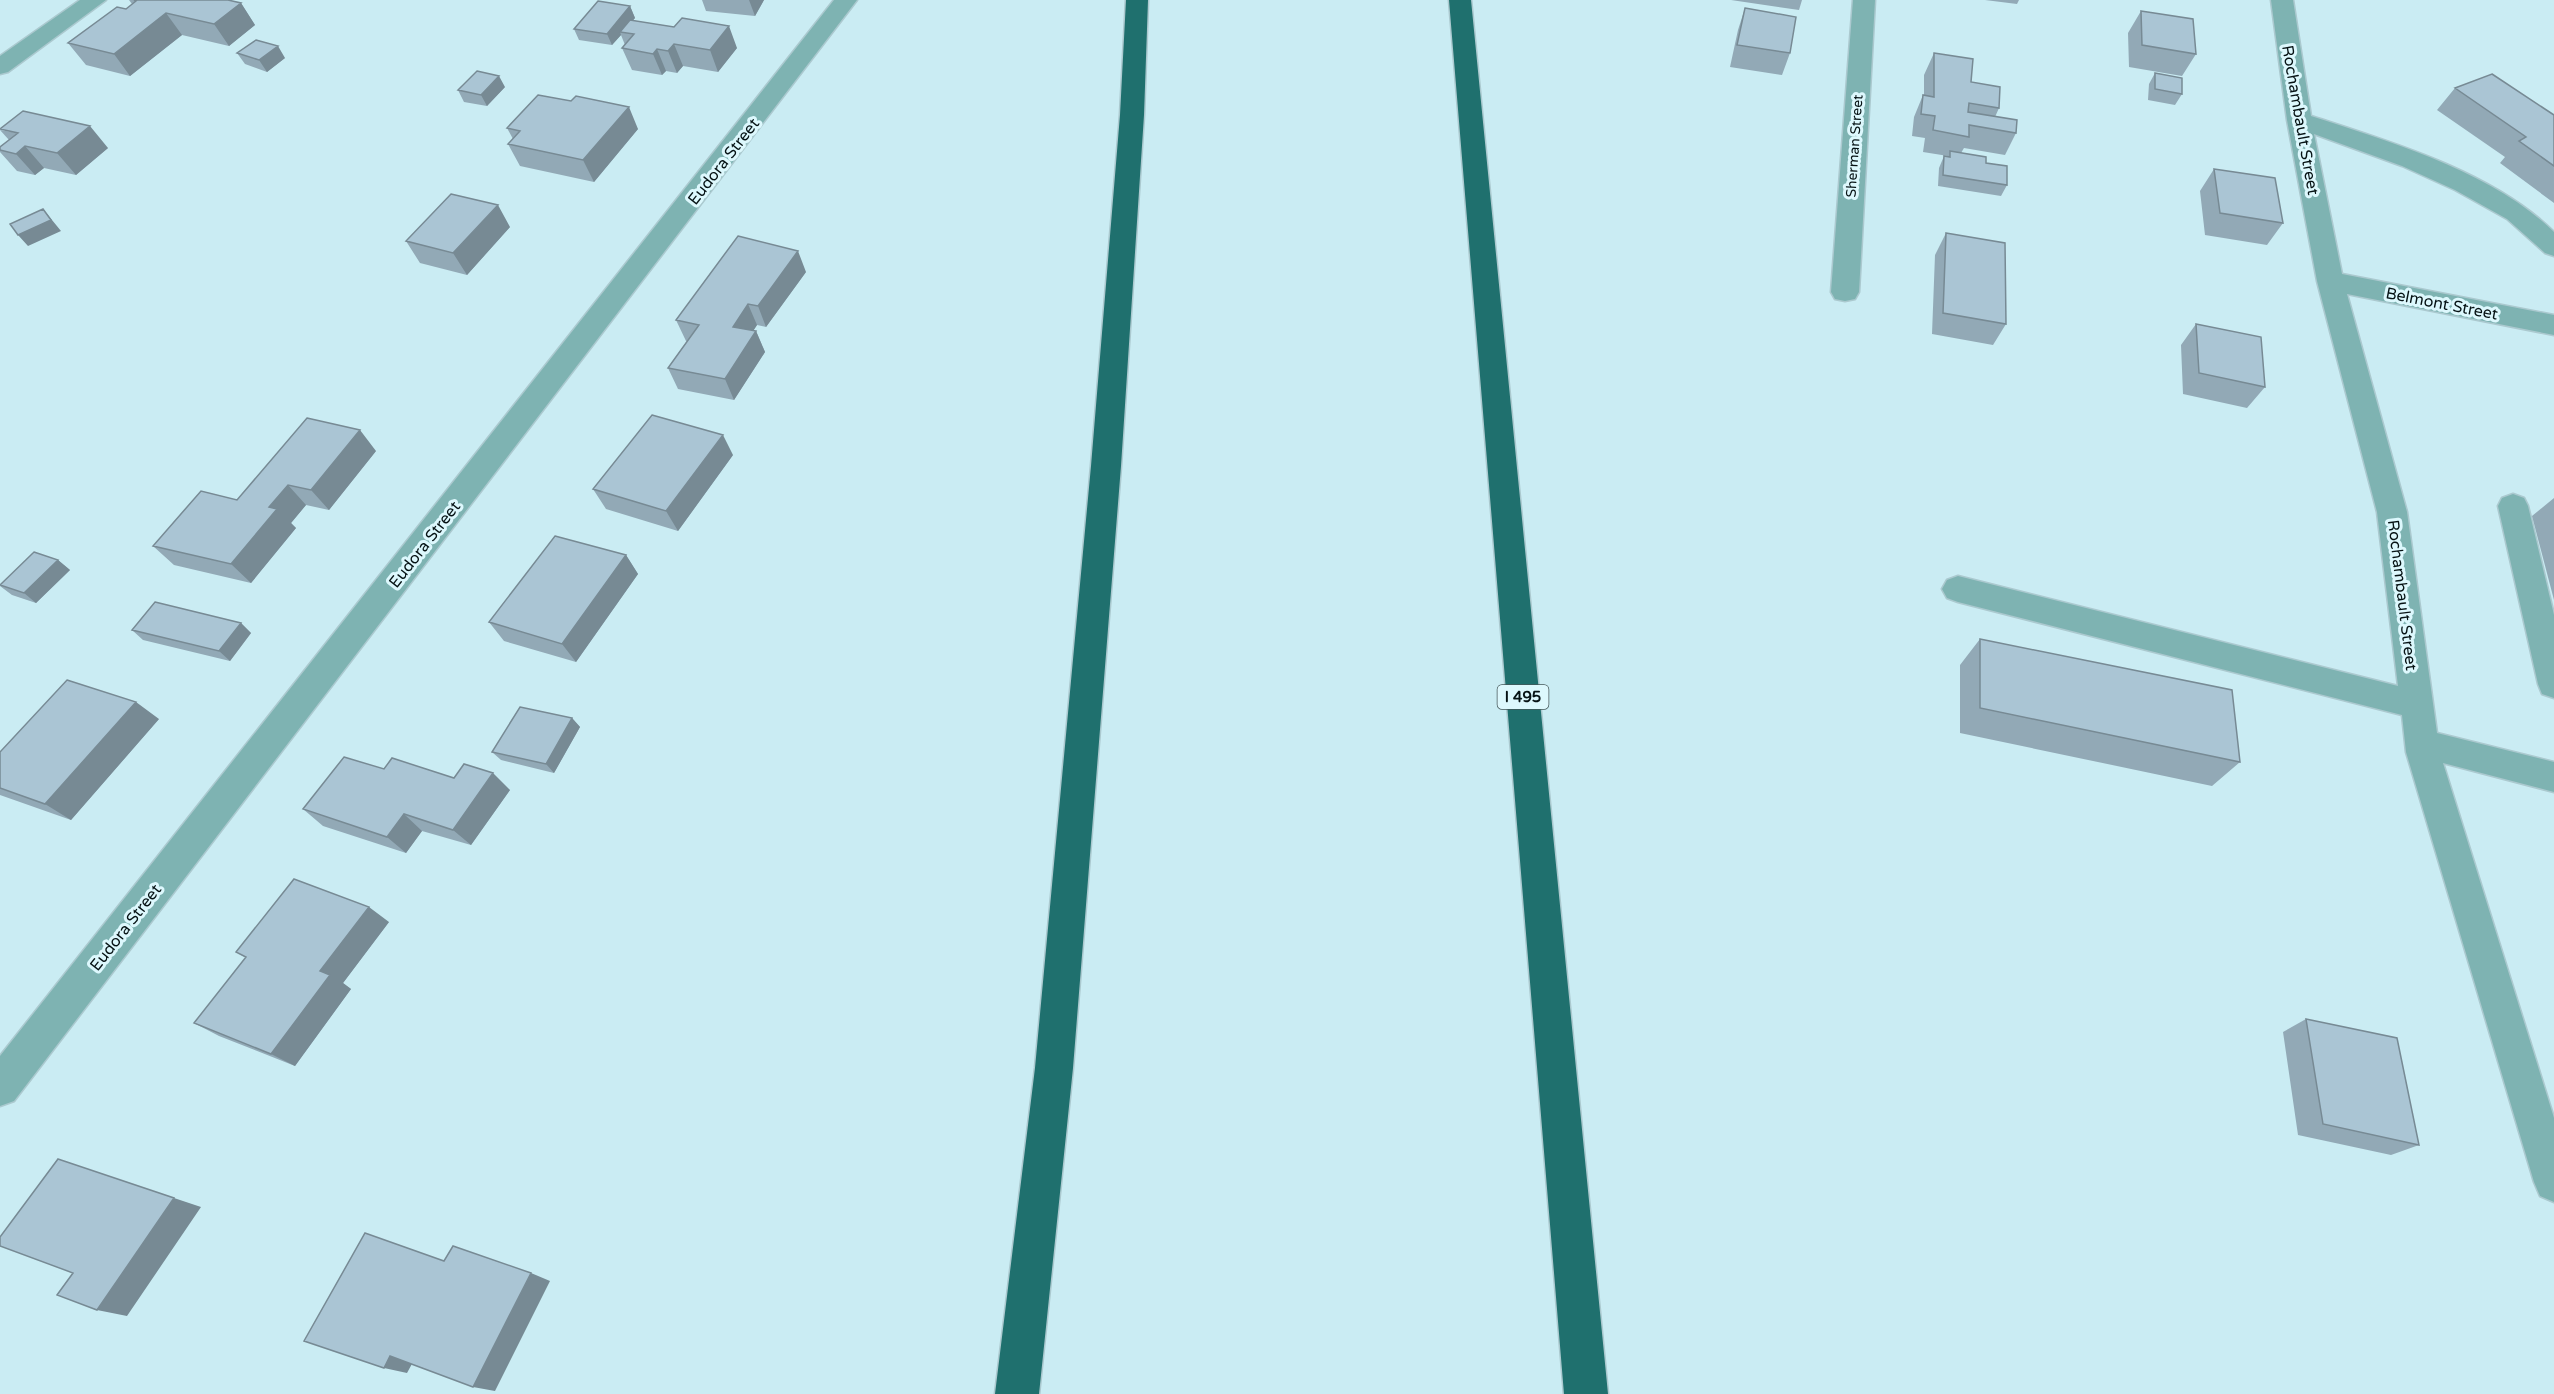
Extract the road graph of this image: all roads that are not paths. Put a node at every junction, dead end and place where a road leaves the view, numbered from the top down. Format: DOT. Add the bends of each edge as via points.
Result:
graph roads {
  1 [pos="95,0"];
  2 [pos="846,0"];
  3 [pos="1137,0"];
  4 [pos="1460,0"];
  5 [pos="1864,0"];
  6 [pos="2282,0"];
  7 [pos="0,67"];
  8 [pos="2300,120"];
  9 [pos="2554,247"];
  10 [pos="2330,281"];
  11 [pos="1845,292"];
  12 [pos="2554,325"];
  13 [pos="2512,506"];
  14 [pos="1958,589"];
  15 [pos="2554,684"];
  16 [pos="2417,705"];
  17 [pos="2421,743"];
  18 [pos="2554,777"];
  19 [pos="0,1087"];
  20 [pos="2554,1182"];
  21 [pos="1017,1394"];
  22 [pos="1586,1394"];
  1 -- 7 [label="street"];
  2 -- 19 [label="street, Eudora Street"];
  3 -- 21 [label="highway" via="1105,478 1056,1044"];
  4 -- 22 [label="highway, I 495"];
  5 -- 11 [label="street, Sherman Street"];
  6 -- 8 [label="street, Rochambault Street"];
  8 -- 9 [label="street" via="2384,148 2467,186 2518,214"];
  8 -- 10 [label="street, Rochambault Street"];
  10 -- 12 [label="street, Belmont Street"];
  10 -- 16 [label="street, Rochambault Street" via="2392,512"];
  13 -- 15 [label="street"];
  14 -- 16 [label="street"];
  16 -- 17 [label="street, Rochambault Street"];
  17 -- 18 [label="street"];
  17 -- 20 [label="street, Rochambault Street"];
}
